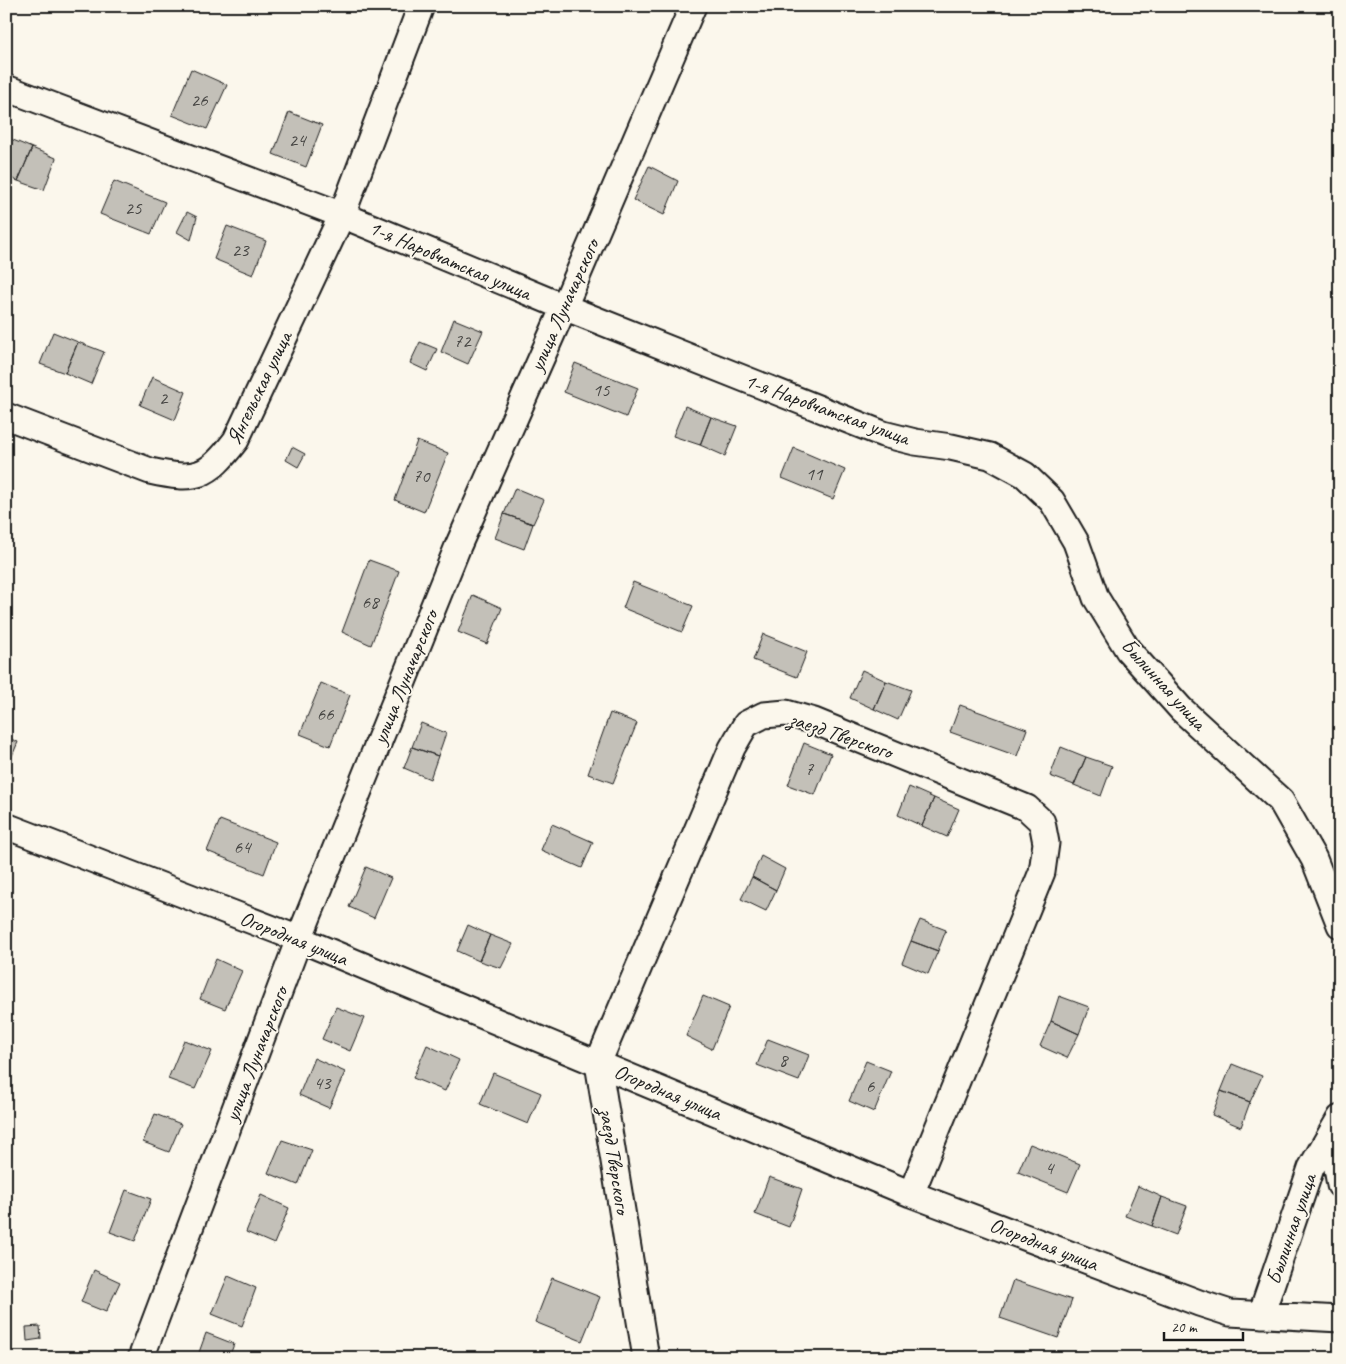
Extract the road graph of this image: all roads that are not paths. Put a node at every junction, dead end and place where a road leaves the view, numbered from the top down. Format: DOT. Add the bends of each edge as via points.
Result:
graph roads {
  1 [pos="421,6"];
  2 [pos="693,6"];
  3 [pos="6,88"];
  4 [pos="342,215"];
  5 [pos="564,307"];
  6 [pos="6,416"];
  7 [pos="951,447"];
  8 [pos="6,826"];
  9 [pos="1340,925"];
  10 [pos="299,939"];
  11 [pos="598,1063"];
  12 [pos="1340,1119"];
  13 [pos="1340,1185"];
  14 [pos="912,1194"];
  15 [pos="1261,1315"];
  16 [pos="1340,1319"];
  17 [pos="141,1358"];
  18 [pos="646,1358"];
  1 -- 4 [label="street, Янгельская улица"];
  2 -- 5 [label="street, улица Луначарского"];
  3 -- 4 [label="street, 1-я Наровчатская улица"];
  4 -- 5 [label="street, 1-я Наровчатская улица"];
  4 -- 6 [label="street, Янгельская улица" via="236,440 209,470 190,476 150,471"];
  5 -- 7 [label="street, 1-я Наровчатская улица" via="883,434"];
  5 -- 10 [label="street, улица Луначарского" via="458,546"];
  7 -- 9 [label="street, Былинная улица" via="990,456 1025,475 1052,500 1076,542 1096,598 1128,650 1181,709 1281,801 1314,859"];
  8 -- 10 [label="street, Огородная улица"];
  10 -- 11 [label="street, Огородная улица"];
  10 -- 17 [label="street, улица Луначарского"];
  11 -- 14 [label="street, Огородная улица"];
  11 -- 14 [label="street, заезд Тверского" via="732,748 746,724 764,715 786,713 814,721 1000,796 1027,808 1042,822 1046,843 1042,872"];
  11 -- 18 [label="street, заезд Тверского"];
  12 -- 13 [label="street" via="1335,1157"];
  12 -- 15 [label="street, Былинная улица" via="1311,1168"];
  14 -- 15 [label="street, Огородная улица" via="1230,1313"];
  15 -- 16 [label="street, Огородная улица"];
}
